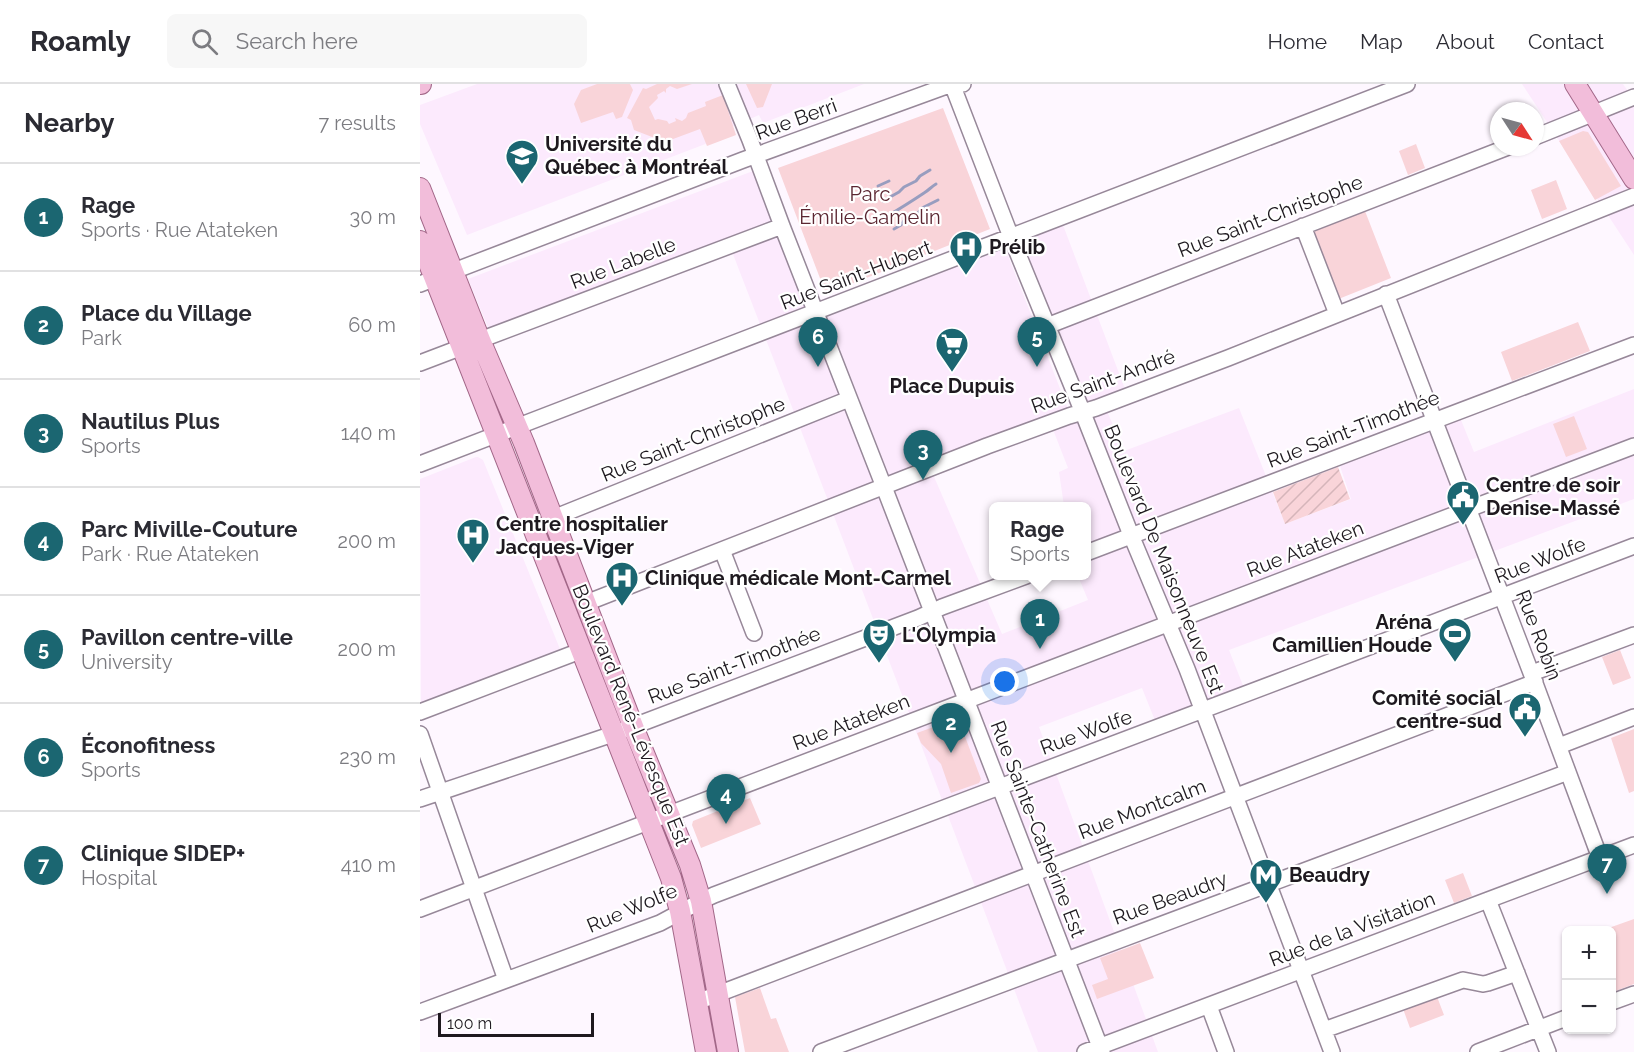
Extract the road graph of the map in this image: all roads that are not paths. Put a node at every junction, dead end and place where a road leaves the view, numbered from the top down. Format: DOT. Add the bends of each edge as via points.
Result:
graph roads {
  1 [pos="727,84"];
  2 [pos="952,84"];
  3 [pos="963,84"];
  4 [pos="1407,84"];
  5 [pos="1575,84"];
  6 [pos="1634,97"];
  7 [pos="1593,114"];
  8 [pos="1544,133"];
  9 [pos="1490,154"];
  10 [pos="756,156"];
  11 [pos="1634,179"];
  12 [pos="420,188"];
  13 [pos="1634,196"];
  14 [pos="782,226"];
  15 [pos="1303,226"];
  16 [pos="1011,237"];
  17 [pos="420,241"];
  18 [pos="436,278"];
  19 [pos="1386,294"];
  20 [pos="816,313"];
  21 [pos="1337,314"];
  22 [pos="1047,326"];
  23 [pos="471,344"];
  24 [pos="1634,345"];
  25 [pos="420,363"];
  26 [pos="849,399"];
  27 [pos="1083,412"];
  28 [pos="1434,420"];
  29 [pos="518,428"];
  30 [pos="497,436"];
  31 [pos="1634,446"];
  32 [pos="420,464"];
  33 [pos="884,487"];
  34 [pos="1469,509"];
  35 [pos="553,518"];
  36 [pos="1131,536"];
  37 [pos="1634,546"];
  38 [pos="722,550"];
  39 [pos="1091,550"];
  40 [pos="1016,580"];
  41 [pos="1503,597"];
  42 [pos="586,603"];
  43 [pos="932,612"];
  44 [pos="1167,624"];
  45 [pos="754,633"];
  46 [pos="1634,634"];
  47 [pos="580,651"];
  48 [pos="1533,677"];
  49 [pos="966,701"];
  50 [pos="1202,711"];
  51 [pos="420,712"];
  52 [pos="1634,717"];
  53 [pos="633,726"];
  54 [pos="420,734"];
  55 [pos="613,734"];
  56 [pos="1559,746"];
  57 [pos="1568,772"];
  58 [pos="999,786"];
  59 [pos="440,791"];
  60 [pos="1235,796"];
  61 [pos="420,799"];
  62 [pos="669,815"];
  63 [pos="648,823"];
  64 [pos="1634,845"];
  65 [pos="1600,858"];
  66 [pos="1033,874"];
  67 [pos="1269,884"];
  68 [pos="473,890"];
  69 [pos="701,900"];
  70 [pos="1488,900"];
  71 [pos="420,909"];
  72 [pos="680,911"];
  73 [pos="1066,960"];
  74 [pos="1302,970"];
  75 [pos="1517,973"];
  76 [pos="506,980"];
  77 [pos="718,994"];
  78 [pos="1634,994"];
  79 [pos="1616,1000"];
  80 [pos="698,1002"];
  81 [pos="1209,1006"];
  82 [pos="420,1012"];
  83 [pos="1562,1020"];
  84 [pos="1539,1029"];
  85 [pos="1324,1030"];
  86 [pos="1096,1050"];
  87 [pos="706,1052"];
  88 [pos="728,1052"];
  89 [pos="821,1052"];
  90 [pos="1226,1052"];
  91 [pos="1332,1052"];
  92 [pos="1478,1052"];
  93 [pos="1548,1052"];
  1 -- 10 [label="street, Rue Sainte-Catherine Est"];
  2 -- 3 [label="street, Rue Berri"];
  2 -- 10 [label="street, Rue Berri"];
  2 -- 16 [label="street, Boulevard De Maisonneuve Est"];
  4 -- 16 [label="street, Rue Saint-Hubert"];
  5 -- 7 [label="main road"];
  6 -- 7 [label="street"];
  7 -- 8 [label="street"];
  7 -- 11 [label="main road"];
  9 -- 15 [label="street, Rue Saint-Christophe"];
  10 -- 14 [label="street, Rue Sainte-Catherine Est"];
  10 -- 18 [label="street, Rue Berri"];
  12 -- 18 [label="main road, Boulevard René-Lévesque Est"];
  13 -- 19 [label="street, Rue Saint-André"];
  14 -- 20 [label="street, Rue Sainte-Catherine Est"];
  14 -- 23 [label="street, Rue Labelle"];
  15 -- 21 [label="street"];
  15 -- 22 [label="street, Rue Saint-Christophe"];
  16 -- 20 [label="street, Rue Saint-Hubert"];
  16 -- 22 [label="street, Boulevard De Maisonneuve Est"];
  17 -- 18 [label="main road, Boulevard René-Lévesque Est"];
  18 -- 23 [label="main road, Boulevard René-Lévesque Est"];
  19 -- 21 [label="street, Rue Saint-André"];
  19 -- 28 [label="street, Rue Robin"];
  20 -- 26 [label="street, Rue Sainte-Catherine Est"];
  20 -- 29 [label="street, Rue Saint-Hubert"];
  21 -- 27 [label="street, Rue Saint-André"];
  22 -- 27 [label="street, Boulevard De Maisonneuve Est"];
  23 -- 25 [label="street, Rue Labelle"];
  23 -- 29 [label="main road, Boulevard René-Lévesque Est"];
  23 -- 30 [label="main road, Boulevard René-Lévesque Est"];
  24 -- 28 [label="street, Rue Saint-Timothée"];
  26 -- 33 [label="street, Rue Sainte-Catherine Est"];
  26 -- 35 [label="street, Rue Saint-Christophe"];
  27 -- 33 [label="street, Rue Saint-André"];
  27 -- 36 [label="street, Boulevard De Maisonneuve Est"];
  28 -- 34 [label="street, Rue Robin"];
  28 -- 36 [label="street, Rue Saint-Timothée"];
  29 -- 30 [label="street, Rue Saint-Hubert"];
  29 -- 35 [label="main road, Boulevard René-Lévesque Est"];
  30 -- 32 [label="street, Rue Saint-Hubert"];
  30 -- 47 [label="main road, Boulevard René-Lévesque Est"];
  31 -- 34 [label="street, Rue Atateken"];
  33 -- 38 [label="street, Rue Saint-André"];
  33 -- 43 [label="street, Rue Sainte-Catherine Est"];
  34 -- 41 [label="street, Rue Robin"];
  34 -- 44 [label="street, Rue Atateken"];
  35 -- 42 [label="main road, Boulevard René-Lévesque Est"];
  36 -- 39 [label="street, Rue Saint-Timothée"];
  36 -- 44 [label="street, Boulevard De Maisonneuve Est"];
  37 -- 41 [label="street, Rue Wolfe"];
  38 -- 42 [label="street, Rue Saint-André"];
  38 -- 45 [label="street"];
  40 -- 43 [label="street, Rue Saint-Timothée"];
  41 -- 48 [label="street, Rue Robin"];
  41 -- 50 [label="street, Rue Wolfe"];
  42 -- 53 [label="main road, Boulevard René-Lévesque Est"];
  43 -- 49 [label="street, Rue Sainte-Catherine Est"];
  43 -- 53 [label="street, Rue Saint-Timothée"];
  44 -- 49 [label="street, Rue Atateken"];
  44 -- 50 [label="street, Boulevard De Maisonneuve Est"];
  46 -- 48 [label="street, Rue Montcalm"];
  47 -- 51 [label="street"];
  47 -- 55 [label="main road, Boulevard René-Lévesque Est"];
  48 -- 56 [label="street, Rue Robin"];
  48 -- 60 [label="street, Rue Montcalm"];
  49 -- 58 [label="street, Rue Sainte-Catherine Est"];
  49 -- 62 [label="street, Rue Atateken"];
  50 -- 58 [label="street, Rue Wolfe"];
  50 -- 60 [label="street, Boulevard De Maisonneuve Est"];
  52 -- 56 [label="street"];
  53 -- 55 [label="street, Rue Saint-Timothée"];
  53 -- 62 [label="main road, Boulevard René-Lévesque Est"];
  54 -- 59 [label="street"];
  55 -- 59 [label="street, Rue Saint-Timothée"];
  55 -- 63 [label="main road, Boulevard René-Lévesque Est"];
  56 -- 57 [label="street, Rue Robin"];
  57 -- 65 [label="street, Rue Robin"];
  57 -- 67 [label="street, Rue Beaudry"];
  58 -- 66 [label="street, Rue Sainte-Catherine Est"];
  58 -- 69 [label="street, Rue Wolfe"];
  59 -- 61 [label="street, Rue Saint-Timothée"];
  59 -- 68 [label="street"];
  60 -- 66 [label="street, Rue Montcalm"];
  60 -- 67 [label="street, Boulevard De Maisonneuve Est"];
  62 -- 63 [label="street, Rue Atateken"];
  62 -- 69 [label="main road, Boulevard René-Lévesque Est"];
  63 -- 68 [label="street, Rue Atateken"];
  63 -- 72 [label="main road, Boulevard René-Lévesque Est"];
  64 -- 65 [label="street, Rue de la Visitation"];
  65 -- 70 [label="street, Rue de la Visitation"];
  66 -- 73 [label="street, Rue Sainte-Catherine Est"];
  66 -- 77 [label="street, Rue Montcalm"];
  67 -- 73 [label="street, Rue Beaudry"];
  67 -- 74 [label="street, Boulevard De Maisonneuve Est"];
  68 -- 71 [label="street, Rue Atateken"];
  68 -- 76 [label="street"];
  69 -- 72 [label="street, Rue Wolfe"];
  69 -- 77 [label="main road, Boulevard René-Lévesque Est"];
  70 -- 74 [label="street, Rue de la Visitation"];
  70 -- 75 [label="street"];
  72 -- 76 [label="street, Rue Wolfe" via="660,923"];
  72 -- 80 [label="main road, Boulevard René-Lévesque Est"];
  73 -- 86 [label="street, Rue Sainte-Catherine Est"];
  73 -- 89 [label="street, Rue Beaudry"];
  74 -- 81 [label="street, Rue de la Visitation"];
  74 -- 85 [label="street, Boulevard De Maisonneuve Est"];
  75 -- 84 [label="street"];
  75 -- 85 [label="street" via="1483,984 1463,980"];
  76 -- 82 [label="street, Rue Wolfe"];
  77 -- 80 [label="street, Rue Montcalm"];
  77 -- 88 [label="main road, Boulevard René-Lévesque Est"];
  78 -- 79 [label="street"];
  80 -- 87 [label="main road, Boulevard René-Lévesque Est"];
  81 -- 86 [label="street, Rue de la Visitation"];
  81 -- 90 [label="street"];
  83 -- 84 [label="street"];
  84 -- 92 [label="street"];
  84 -- 93 [label="street"];
  85 -- 91 [label="street, Boulevard De Maisonneuve Est"];
}
